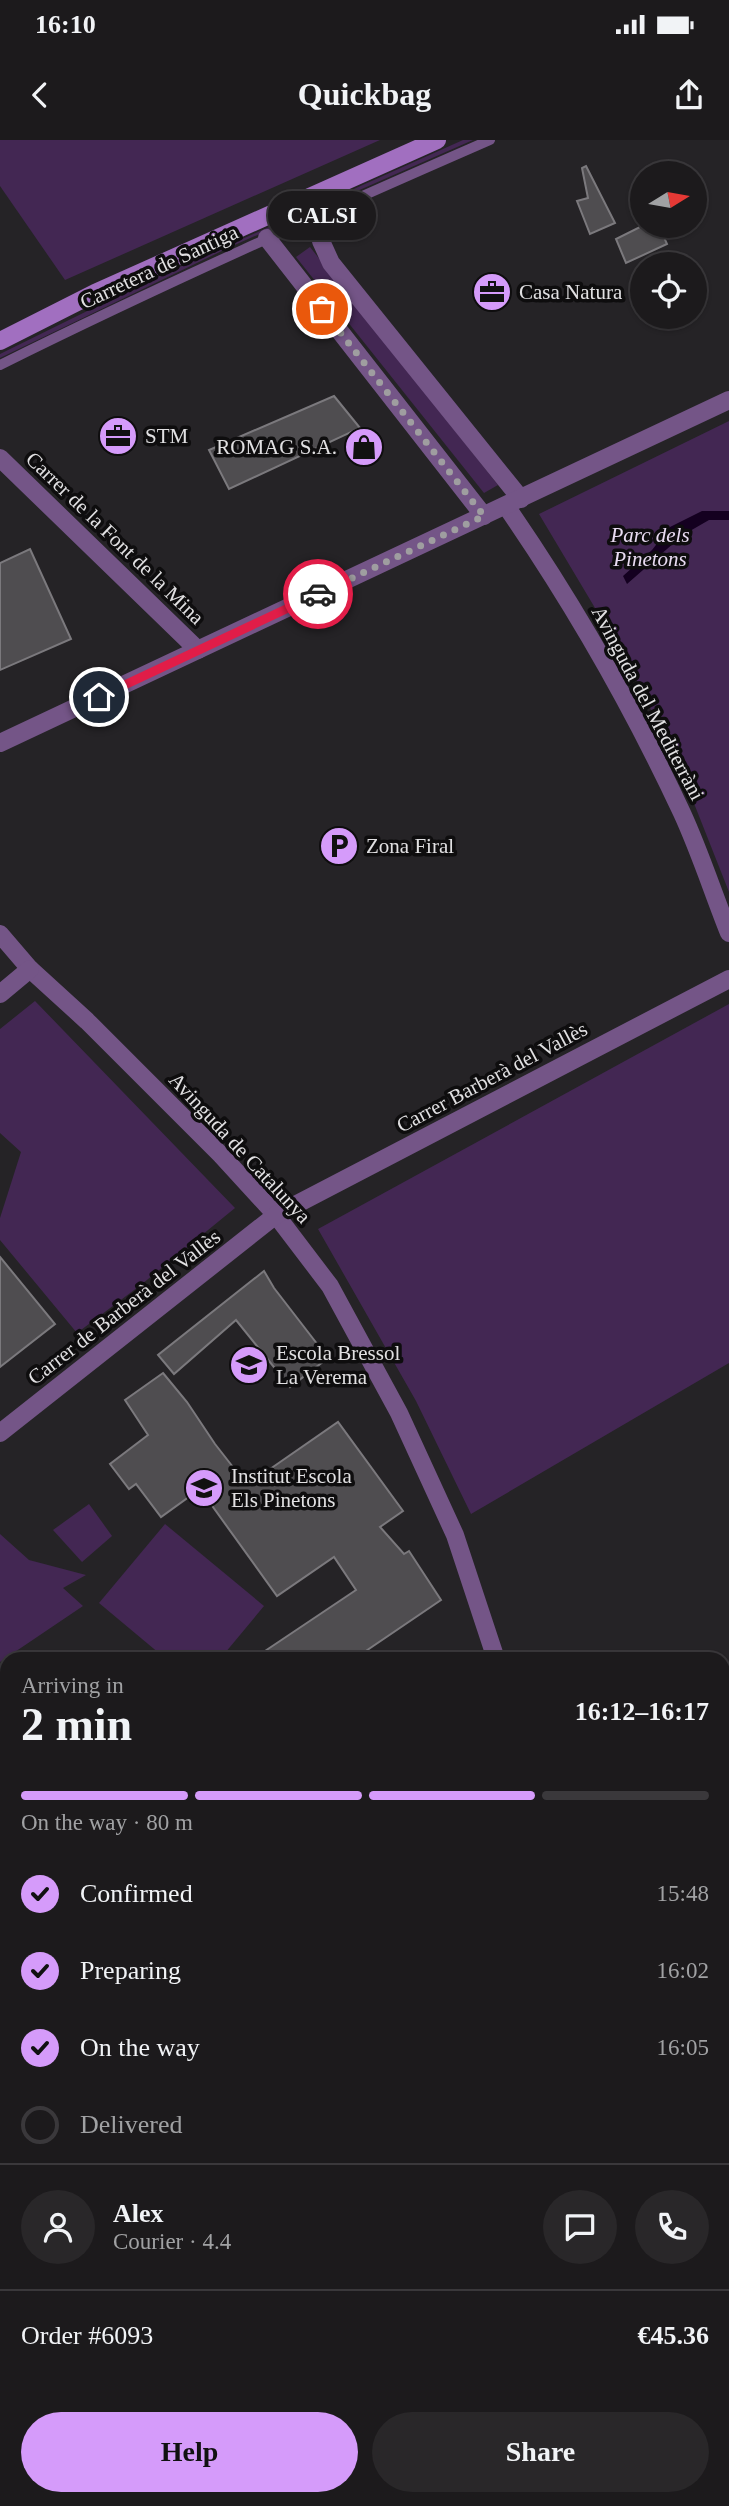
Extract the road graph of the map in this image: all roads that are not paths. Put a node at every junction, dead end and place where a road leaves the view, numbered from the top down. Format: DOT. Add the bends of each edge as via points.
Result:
graph roads {
  1 [pos="438,140"];
  2 [pos="490,140"];
  3 [pos="318,215"];
  4 [pos="267,238"];
  5 [pos="0,341"];
  6 [pos="0,365"];
  7 [pos="729,400"];
  8 [pos="0,458"];
  9 [pos="514,502"];
  10 [pos="484,516"];
  11 [pos="198,650"];
  12 [pos="0,743"];
  13 [pos="729,933"];
  14 [pos="0,934"];
  15 [pos="30,969"];
  16 [pos="729,979"];
  17 [pos="0,994"];
  18 [pos="276,1215"];
  19 [pos="0,1433"];
  20 [pos="493,1652"];
  1 -- 5 [label="main road" via="95,293"];
  2 -- 3 [label="lane, Carretera de Santiga"];
  3 -- 4 [label="lane, Carretera de Santiga"];
  3 -- 9 [label="street, Avinguda del Mediterràni" via="321,241 331,263"];
  4 -- 6 [label="lane, Carretera de Santiga"];
  4 -- 10 [label="street"];
  7 -- 9 [label="street"];
  8 -- 11 [label="street, Carrer de la Font de la Mina"];
  9 -- 10 [label="street"];
  9 -- 13 [label="street, Avinguda del Mediterràni" via="637,721 683,816"];
  10 -- 11 [label="street"];
  11 -- 12 [label="street"];
  14 -- 15 [label="street, Avinguda de Catalunya"];
  15 -- 17 [label="street"];
  15 -- 18 [label="street, Avinguda de Catalunya" via="87,1020"];
  16 -- 18 [label="street, Carrer Barberà del Vallès"];
  18 -- 19 [label="street, Carrer de Barberà del Vallès"];
  18 -- 20 [label="street, Avinguda de Catalunya" via="330,1286 399,1413 455,1535"];
}
